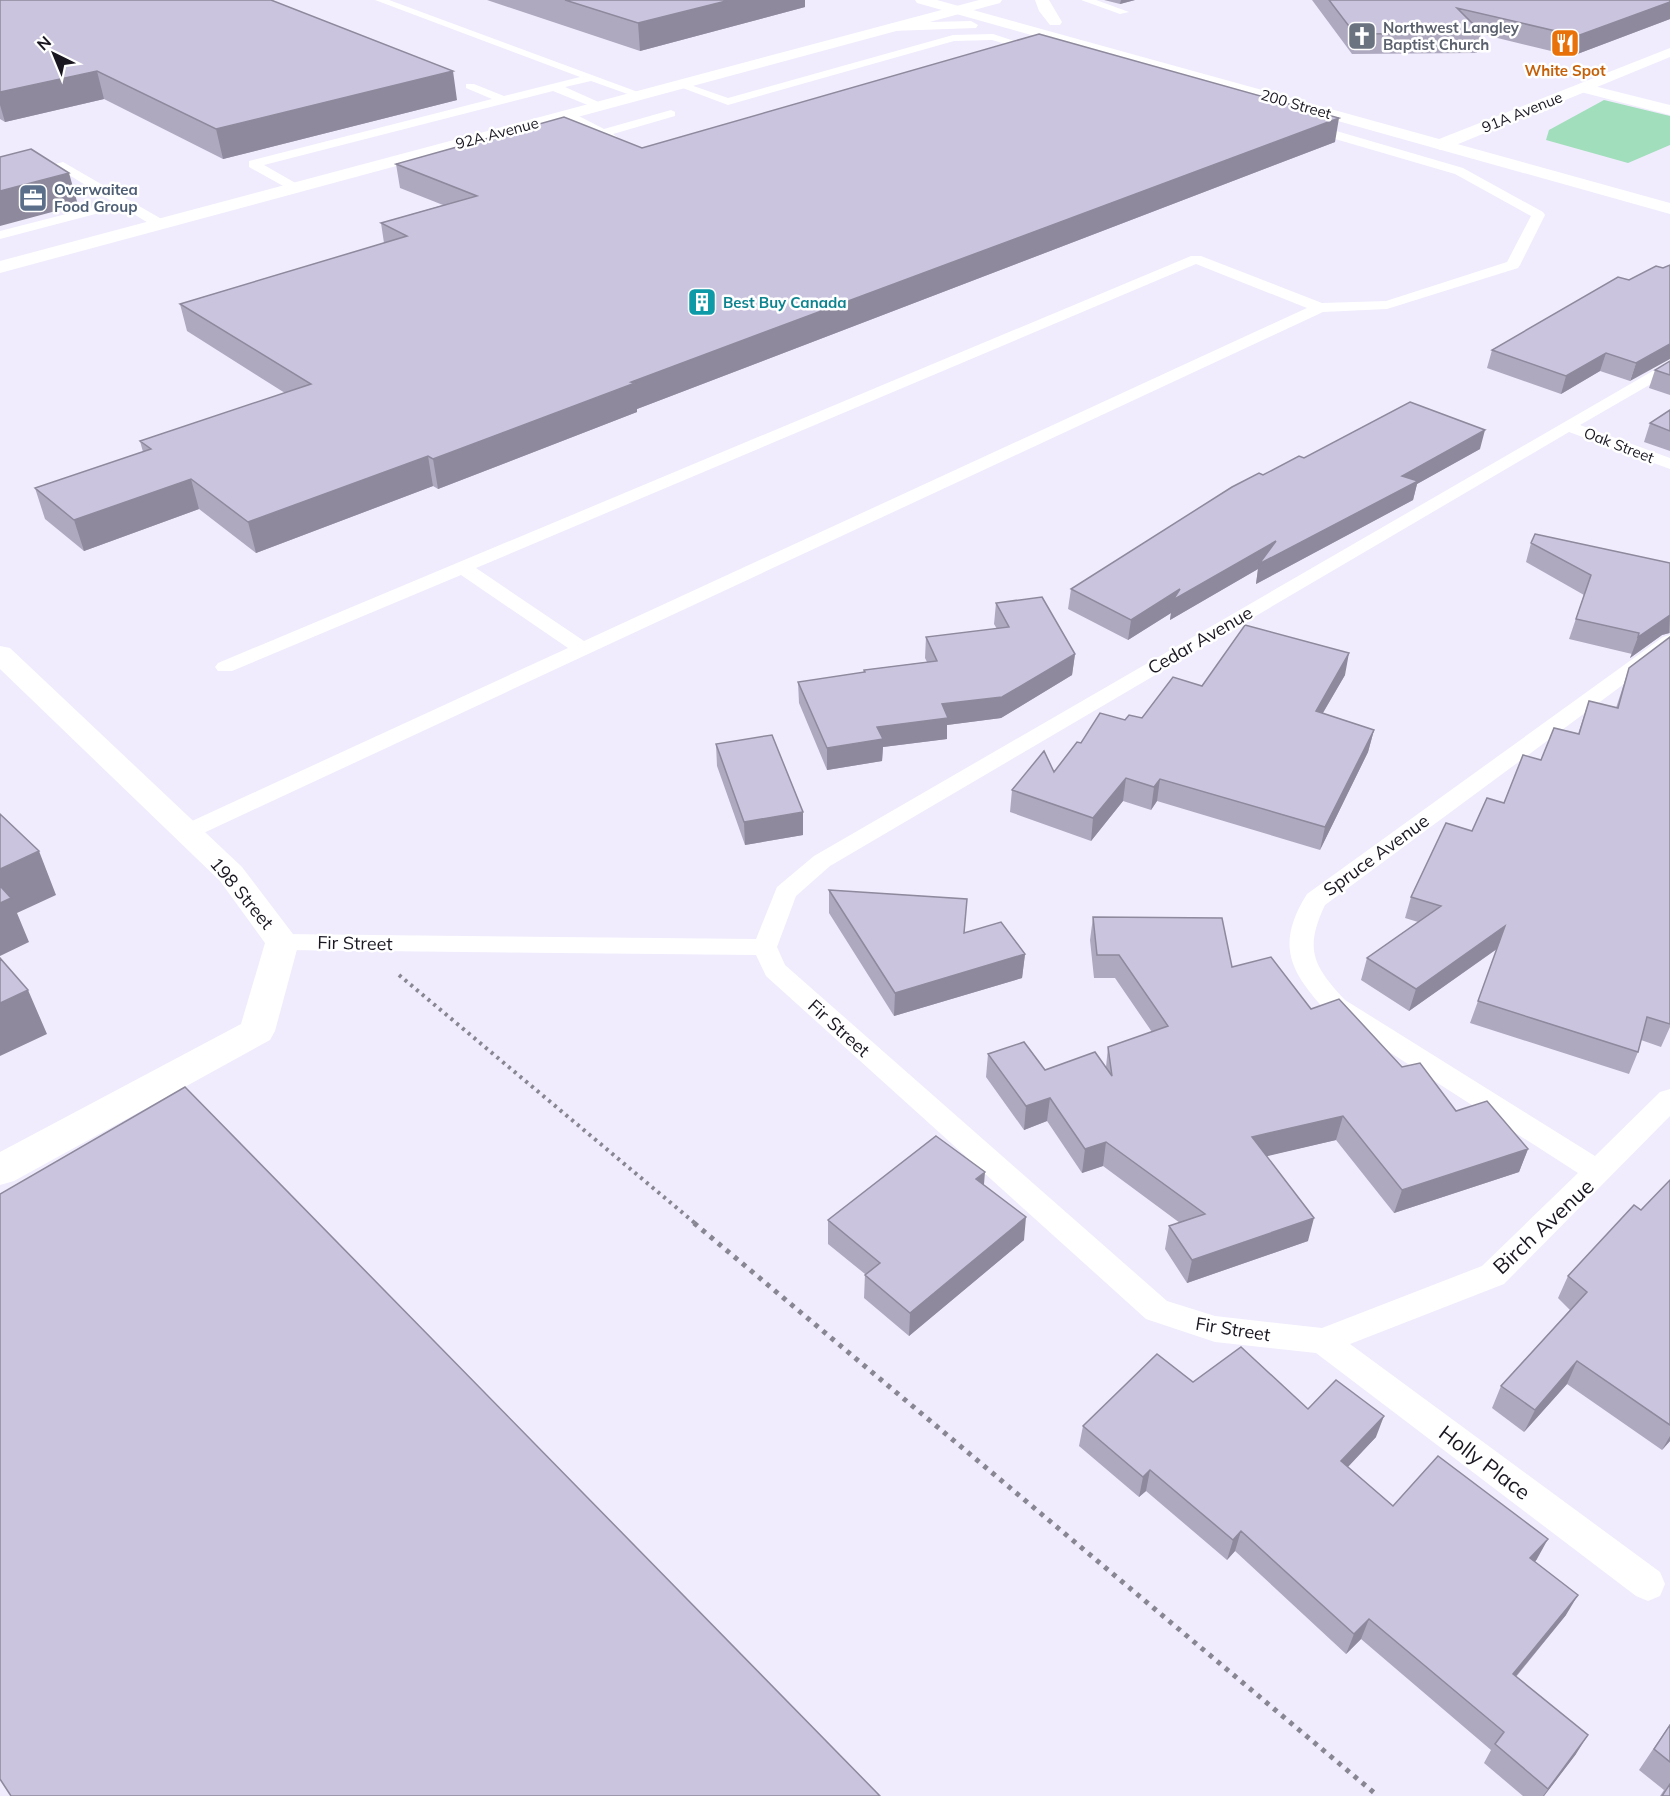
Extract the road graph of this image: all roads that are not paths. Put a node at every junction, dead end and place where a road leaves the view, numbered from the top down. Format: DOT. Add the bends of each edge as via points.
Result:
graph roads {
  1 [pos="380,0"];
  2 [pos="922,0"];
  3 [pos="1042,0"];
  4 [pos="1086,0"];
  5 [pos="985,1"];
  6 [pos="903,9"];
  7 [pos="957,10"];
  8 [pos="1124,12"];
  9 [pos="1055,22"];
  10 [pos="892,27"];
  11 [pos="1030,30"];
  12 [pos="1670,52"];
  13 [pos="1050,54"];
  14 [pos="1204,62"];
  15 [pos="592,77"];
  16 [pos="678,84"];
  17 [pos="470,86"];
  18 [pos="554,87"];
  19 [pos="1582,88"];
  20 [pos="640,95"];
  21 [pos="504,100"];
  22 [pos="599,106"];
  23 [pos="1670,110"];
  24 [pos="567,114"];
  25 [pos="671,114"];
  26 [pos="1288,122"];
  27 [pos="600,134"];
  28 [pos="1467,134"];
  29 [pos="1442,136"];
  30 [pos="1490,140"];
  31 [pos="631,146"];
  32 [pos="0,181"];
  33 [pos="294,188"];
  34 [pos="123,203"];
  35 [pos="1670,209"];
  36 [pos="160,224"];
  37 [pos="0,235"];
  38 [pos="0,267"];
  39 [pos="1320,308"];
  40 [pos="1670,366"];
  41 [pos="1568,426"];
  42 [pos="1670,464"];
  43 [pos="462,567"];
  44 [pos="1670,641"];
  45 [pos="583,649"];
  46 [pos="0,654"];
  47 [pos="225,667"];
  48 [pos="187,832"];
  49 [pos="282,942"];
  50 [pos="765,947"];
  51 [pos="1664,1114"];
  52 [pos="0,1170"];
  53 [pos="1599,1172"];
  54 [pos="1323,1341"];
  55 [pos="1648,1584"];
  1 -- 15 [label="lane"];
  2 -- 7 [label="street, 200 Street"];
  3 -- 9 [label="street"];
  4 -- 8 [label="lane"];
  5 -- 7 [label="street, 92A Avenue"];
  5 -- 9 [label="street"];
  6 -- 10 [label="street"];
  7 -- 10 [label="street, 92A Avenue"];
  7 -- 11 [label="street, 200 Street"];
  9 -- 14 [label="street"];
  10 -- 11 [label="street" via="958,24"];
  10 -- 16 [label="street, 92A Avenue"];
  11 -- 29 [label="street, 200 Street"];
  12 -- 19 [label="street, 91A Avenue"];
  13 -- 16 [label="lane" via="993,37 953,38 728,102"];
  15 -- 18 [label="lane"];
  15 -- 20 [label="lane"];
  16 -- 20 [label="street, 92A Avenue"];
  17 -- 21 [label="lane"];
  18 -- 21 [label="lane"];
  18 -- 22 [label="lane"];
  19 -- 23 [label="street"];
  19 -- 28 [label="street, 91A Avenue"];
  20 -- 22 [label="street, 92A Avenue"];
  21 -- 33 [label="lane" via="253,164"];
  22 -- 24 [label="street, 92A Avenue"];
  24 -- 27 [label="lane"];
  24 -- 33 [label="street, 92A Avenue"];
  25 -- 27 [label="lane"];
  26 -- 39 [label="lane" via="1459,171 1538,215 1513,265 1387,305"];
  27 -- 31 [label="lane"];
  28 -- 29 [label="street, 91A Avenue"];
  28 -- 30 [label="street"];
  29 -- 35 [label="street, 200 Street"];
  32 -- 34 [label="lane" via="63,166"];
  33 -- 36 [label="street, 92A Avenue"];
  34 -- 36 [label="lane"];
  34 -- 37 [label="lane"];
  36 -- 38 [label="street, 92A Avenue"];
  39 -- 43 [label="lane" via="1196,259"];
  39 -- 45 [label="lane"];
  40 -- 41 [label="lane, Cedar Avenue"];
  41 -- 42 [label="lane, Oak Street"];
  41 -- 50 [label="lane, Cedar Avenue" via="822,861 785,893"];
  43 -- 45 [label="lane"];
  43 -- 47 [label="lane"];
  44 -- 53 [label="lane, Spruce Avenue" via="1315,900 1302,926 1300,955 1312,981 1336,1005"];
  45 -- 48 [label="lane"];
  46 -- 48 [label="street, 198 Street"];
  48 -- 49 [label="street, 198 Street" via="231,874"];
  49 -- 50 [label="lane, Fir Street"];
  49 -- 52 [label="street, 198 Street" via="257,1031"];
  50 -- 54 [label="lane, Fir Street" via="775,970 1156,1310 1215,1329"];
  51 -- 53 [label="lane, Birch Avenue"];
  53 -- 54 [label="lane, Birch Avenue" via="1493,1275"];
  54 -- 55 [label="lane, Holly Place"];
}
